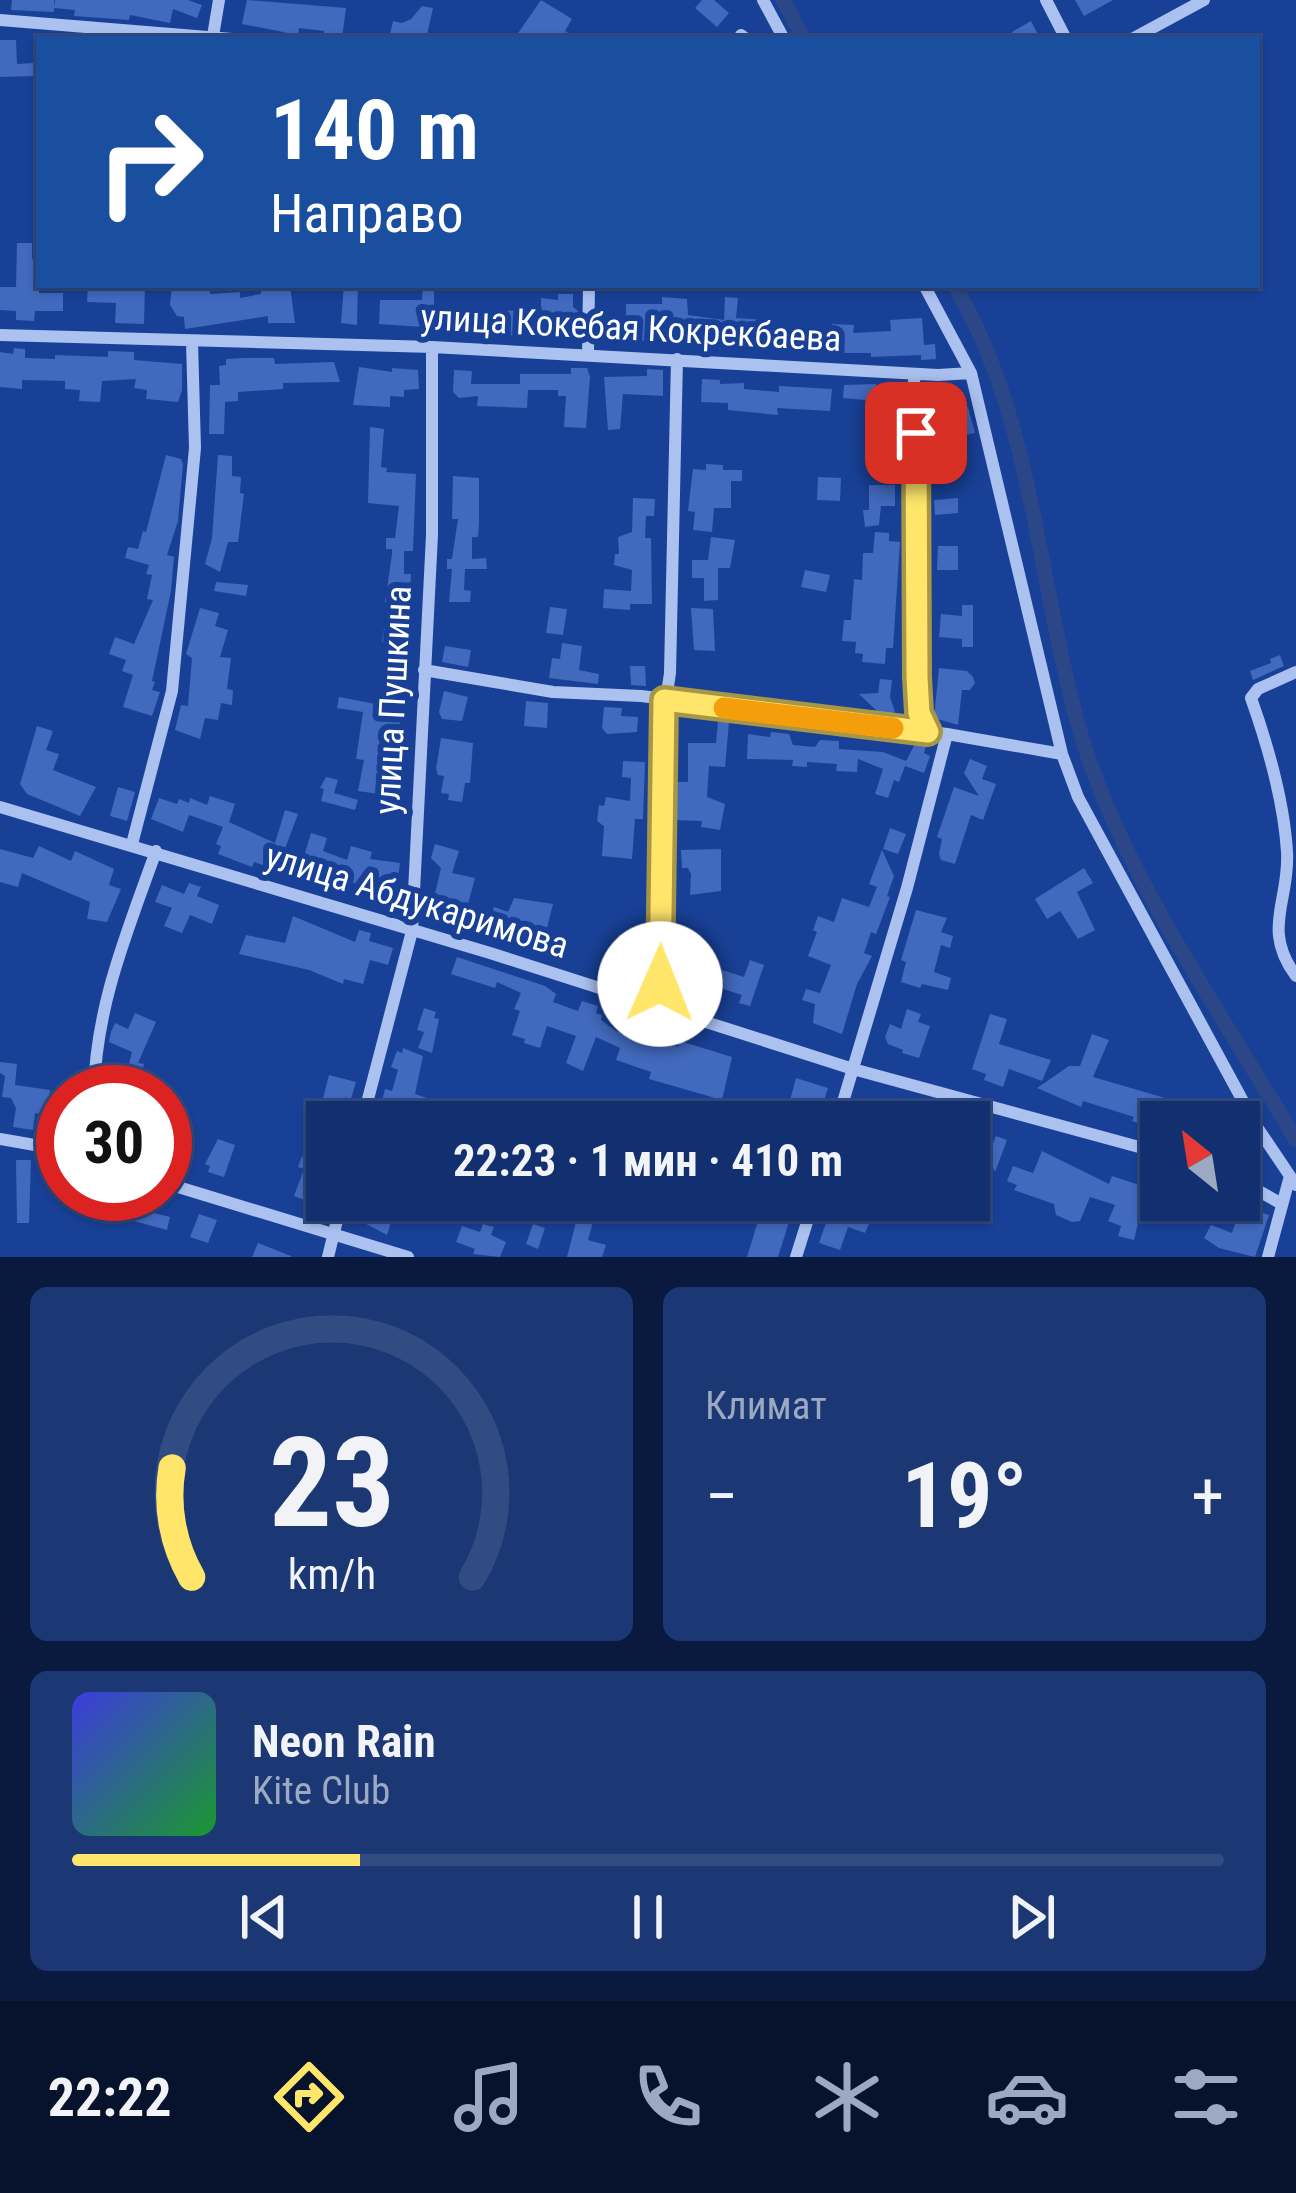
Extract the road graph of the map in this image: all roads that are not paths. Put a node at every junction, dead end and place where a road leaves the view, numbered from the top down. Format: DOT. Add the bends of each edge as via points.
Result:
graph roads {
  1 [pos="219,0"];
  2 [pos="763,0"];
  3 [pos="1046,0"];
  4 [pos="1204,0"];
  5 [pos="0,20"];
  6 [pos="212,36"];
  7 [pos="782,36"];
  8 [pos="1064,36"];
  9 [pos="1138,36"];
  10 [pos="589,288"];
  11 [pos="926,288"];
  12 [pos="0,335"];
  13 [pos="192,342"];
  14 [pos="432,347"];
  15 [pos="588,354"];
  16 [pos="677,359"];
  17 [pos="971,373"];
  18 [pos="914,374"];
  19 [pos="424,670"];
  20 [pos="1296,672"];
  21 [pos="664,700"];
  22 [pos="928,732"];
  23 [pos="946,734"];
  24 [pos="1062,754"];
  25 [pos="0,807"];
  26 [pos="132,844"];
  27 [pos="156,851"];
  28 [pos="412,931"];
  29 [pos="1296,976"];
  30 [pos="665,1008"];
  31 [pos="95,1065"];
  32 [pos="853,1069"];
  33 [pos="367,1101"];
  34 [pos="843,1101"];
  35 [pos="0,1139"];
  36 [pos="36,1145"];
  37 [pos="1140,1147"];
  38 [pos="1293,1181"];
  39 [pos="192,1191"];
  40 [pos="1260,1192"];
  41 [pos="1282,1204"];
  42 [pos="337,1221"];
  43 [pos="807,1221"];
  44 [pos="334,1234"];
  45 [pos="328,1257"];
  46 [pos="408,1257"];
  47 [pos="796,1257"];
  48 [pos="1268,1257"];
  1 -- 6 [label="street"];
  2 -- 7 [label="street"];
  3 -- 8 [label="street"];
  4 -- 9 [label="street"];
  5 -- 6 [label="street"];
  10 -- 15 [label="street"];
  11 -- 17 [label="street"];
  12 -- 13 [label="street, улица Кокебая Кокрекбаева"];
  13 -- 14 [label="street, улица Кокебая Кокрекбаева"];
  13 -- 26 [label="street" via="195,448 172,691"];
  14 -- 15 [label="street, улица Кокебая Кокрекбаева"];
  14 -- 19 [label="street, улица Пушкина"];
  15 -- 16 [label="street, улица Кокебая Кокрекбаева"];
  16 -- 18 [label="street, улица Кокебая Кокрекбаева"];
  16 -- 21 [label="street"];
  17 -- 18 [label="street, улица Кокебая Кокрекбаева"];
  17 -- 24 [label="street"];
  18 -- 22 [label="street" via="917,677"];
  19 -- 21 [label="street"];
  19 -- 28 [label="street, улица Пушкина"];
  20 -- 29 [label="street" via="1251,698 1287,850 1277,939"];
  21 -- 22 [label="street"];
  21 -- 30 [label="street"];
  22 -- 23 [label="street"];
  23 -- 24 [label="street"];
  23 -- 32 [label="street"];
  24 -- 38 [label="street" via="1123,884"];
  25 -- 26 [label="street, улица Абдукаримова"];
  26 -- 27 [label="street, улица Абдукаримова"];
  27 -- 28 [label="street, улица Абдукаримова"];
  27 -- 31 [label="street" via="105,1002"];
  28 -- 30 [label="street, улица Абдукаримова"];
  28 -- 33 [label="street, улица Пушкина"];
  30 -- 32 [label="street, улица Абдукаримова"];
  32 -- 34 [label="street"];
  32 -- 37 [label="street, улица Абдукаримова"];
  35 -- 36 [label="street"];
  38 -- 41 [label="street"];
  39 -- 44 [label="street"];
  40 -- 41 [label="street"];
  41 -- 48 [label="street"];
  42 -- 44 [label="street"];
  43 -- 47 [label="street"];
  44 -- 45 [label="street"];
  44 -- 46 [label="street"];
}
